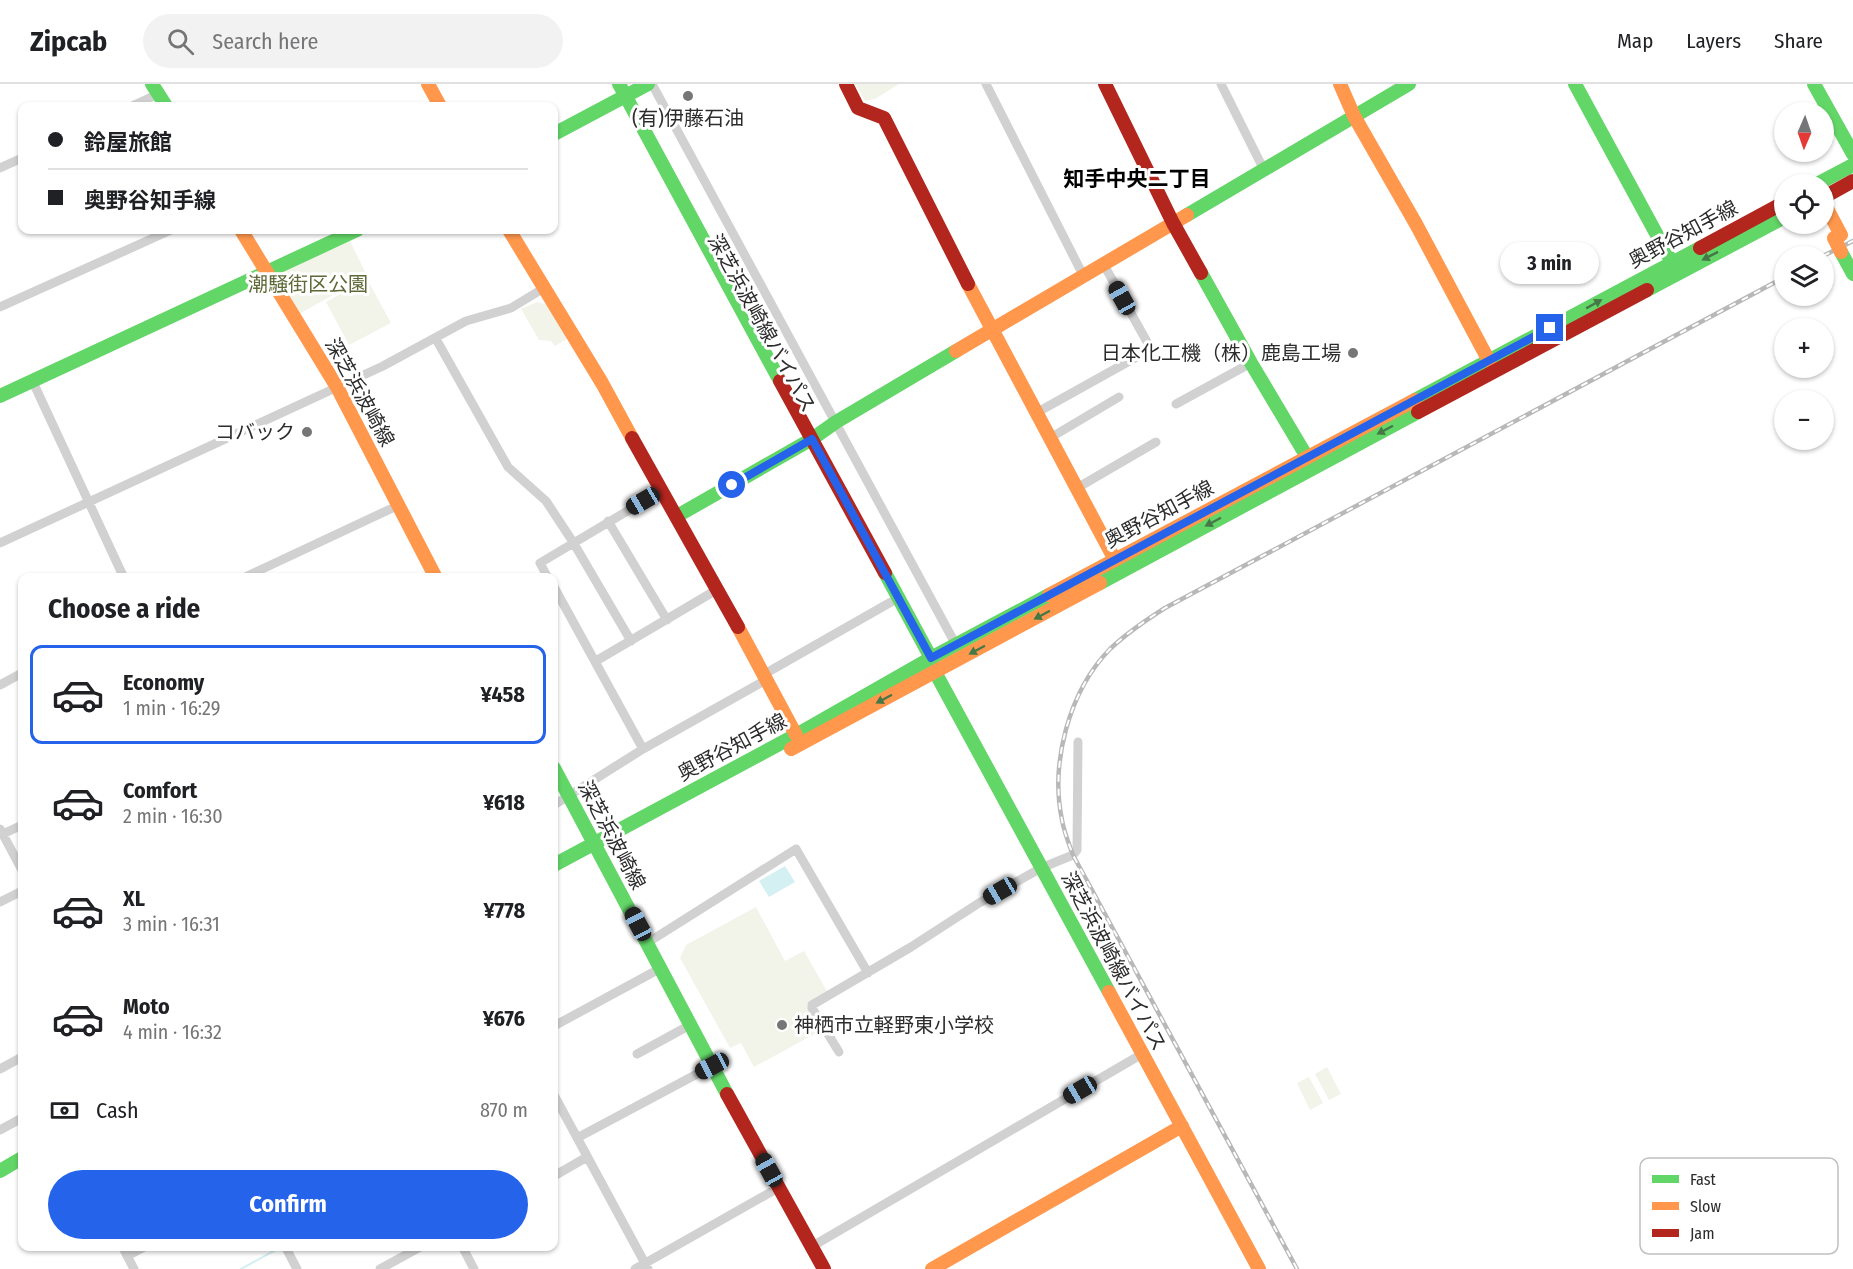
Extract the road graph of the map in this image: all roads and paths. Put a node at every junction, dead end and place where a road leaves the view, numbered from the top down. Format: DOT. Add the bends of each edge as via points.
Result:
graph roads {
  1 [pos="428,84"];
  2 [pos="608,84"];
  3 [pos="650,84"];
  4 [pos="846,84"];
  5 [pos="986,84"];
  6 [pos="1105,84"];
  7 [pos="1221,84"];
  8 [pos="1340,84"];
  9 [pos="1409,84"];
  10 [pos="1575,84"];
  11 [pos="1814,84"];
  12 [pos="155,89"];
  13 [pos="620,93"];
  14 [pos="137,102"];
  15 [pos="163,102"];
  16 [pos="438,102"];
  17 [pos="1354,116"];
  18 [pos="558,132"];
  19 [pos="1853,154"];
  20 [pos="18,160"];
  21 [pos="1853,165"];
  22 [pos="0,168"];
  23 [pos="1264,170"];
  24 [pos="1834,175"];
  25 [pos="1853,181"];
  26 [pos="1834,191"];
  27 [pos="1774,208"];
  28 [pos="1774,222"];
  29 [pos="1173,223"];
  30 [pos="1834,228"];
  31 [pos="1834,232"];
  32 [pos="162,234"];
  33 [pos="244,234"];
  34 [pos="349,234"];
  35 [pos="511,234"];
  36 [pos="1837,236"];
  37 [pos="1847,254"];
  38 [pos="1104,265"];
  39 [pos="1674,267"];
  40 [pos="267,273"];
  41 [pos="1853,274"];
  42 [pos="1084,277"];
  43 [pos="544,288"];
  44 [pos="0,308"];
  45 [pos="992,330"];
  46 [pos="436,339"];
  47 [pos="1489,361"];
  48 [pos="1251,363"];
  49 [pos="32,380"];
  50 [pos="337,387"];
  51 [pos="0,396"];
  52 [pos="1119,397"];
  53 [pos="1176,404"];
  54 [pos="1036,413"];
  55 [pos="836,422"];
  56 [pos="1050,438"];
  57 [pos="809,440"];
  58 [pos="1156,442"];
  59 [pos="1307,457"];
  60 [pos="1077,488"];
  61 [pos="660,491"];
  62 [pos="88,502"];
  63 [pos="399,505"];
  64 [pos="677,516"];
  65 [pos="608,521"];
  66 [pos="573,542"];
  67 [pos="0,543"];
  68 [pos="1115,560"];
  69 [pos="122,573"];
  70 [pos="254,573"];
  71 [pos="433,573"];
  72 [pos="545,573"];
  73 [pos="718,589"];
  74 [pos="558,594"];
  75 [pos="891,602"];
  76 [pos="667,620"];
  77 [pos="631,641"];
  78 [pos="956,645"];
  79 [pos="596,661"];
  80 [pos="930,664"];
  81 [pos="18,675"];
  82 [pos="766,680"];
  83 [pos="0,685"];
  84 [pos="796,735"];
  85 [pos="1078,742"];
  86 [pos="643,749"];
  87 [pos="558,775"];
  88 [pos="570,796"];
  89 [pos="558,803"];
  90 [pos="18,826"];
  91 [pos="2,831"];
  92 [pos="597,847"];
  93 [pos="18,862"];
  94 [pos="558,863"];
  95 [pos="1041,867"];
  96 [pos="558,872"];
  97 [pos="18,893"];
  98 [pos="0,902"];
  99 [pos="647,943"];
  100 [pos="661,968"];
  101 [pos="867,973"];
  102 [pos="558,1024"];
  103 [pos="690,1025"];
  104 [pos="839,1052"];
  105 [pos="638,1054"];
  106 [pos="1142,1054"];
  107 [pos="18,1059"];
  108 [pos="712,1066"];
  109 [pos="0,1069"];
  110 [pos="558,1102"];
  111 [pos="18,1120"];
  112 [pos="1182,1126"];
  113 [pos="0,1130"];
  114 [pos="577,1138"];
  115 [pos="587,1157"];
  116 [pos="18,1160"];
  117 [pos="0,1171"];
  118 [pos="18,1171"];
  119 [pos="558,1174"];
  120 [pos="0,1181"];
  121 [pos="778,1188"];
  122 [pos="811,1246"];
  123 [pos="125,1251"];
  124 [pos="137,1251"];
  125 [pos="288,1251"];
  126 [pos="413,1251"];
  127 [pos="465,1251"];
  128 [pos="128,1256"];
  129 [pos="647,1266"];
  130 [pos="134,1269"];
  131 [pos="297,1269"];
  132 [pos="380,1269"];
  133 [pos="474,1269"];
  134 [pos="635,1269"];
  135 [pos="824,1269"];
  136 [pos="932,1269"];
  137 [pos="1259,1269"];
  1 -- 16 [label="main road"];
  2 -- 13 [label="main road, 深芝浜波崎線バイパス"];
  3 -- 13 [label="main road"];
  3 -- 55 [label="street"];
  4 -- 45 [label="main road" via="858,108 884,118"];
  5 -- 42 [label="street"];
  6 -- 29 [label="main road"];
  7 -- 23 [label="street"];
  8 -- 17 [label="main road"];
  9 -- 17 [label="main road"];
  10 -- 39 [label="main road"];
  11 -- 19 [label="main road"];
  12 -- 14 [label="street"];
  12 -- 15 [label="main road"];
  13 -- 18 [label="main road"];
  13 -- 57 [label="main road, 深芝浜波崎線バイパス"];
  17 -- 23 [label="main road"];
  17 -- 47 [label="main road"];
  20 -- 22 [label="street"];
  21 -- 24 [label="main road"];
  23 -- 29 [label="main road"];
  25 -- 26 [label="main road"];
  27 -- 39 [label="main road, 奥野谷知手線"];
  28 -- 39 [label="main road, 奥野谷知手線, one-way"];
  29 -- 38 [label="main road"];
  29 -- 48 [label="main road"];
  30 -- 36 [label="main road"];
  31 -- 36 [label="main road"];
  32 -- 44 [label="street"];
  33 -- 40 [label="main road, 深芝浜波崎線"];
  34 -- 40 [label="main road"];
  35 -- 43 [label="main road"];
  36 -- 37 [label="main road"];
  37 -- 41 [label="main road"];
  38 -- 42 [label="main road"];
  38 -- 54 [label="street" via="1151,349"];
  47 -- 39 [label="main road, 奥野谷知手線, one-way"];
  39 -- 80 [label="main road, 奥野谷知手線, one-way" via="1599,317"];
  40 -- 49 [label="main road"];
  40 -- 50 [label="main road, 深芝浜波崎線"];
  42 -- 45 [label="main road"];
  43 -- 46 [label="street" via="511,308 466,321"];
  43 -- 61 [label="main road" via="602,383"];
  45 -- 54 [label="main road"];
  45 -- 55 [label="main road"];
  46 -- 50 [label="street"];
  46 -- 66 [label="street" via="508,467 546,501"];
  47 -- 59 [label="main road, 奥野谷知手線"];
  48 -- 53 [label="street"];
  48 -- 59 [label="main road"];
  49 -- 51 [label="main road"];
  49 -- 62 [label="street"];
  50 -- 62 [label="street"];
  50 -- 63 [label="main road, 深芝浜波崎線"];
  52 -- 56 [label="street"];
  54 -- 56 [label="main road"];
  55 -- 57 [label="main road"];
  55 -- 78 [label="street"];
  56 -- 60 [label="main road"];
  57 -- 64 [label="main road"];
  57 -- 75 [label="main road, 深芝浜波崎線バイパス"];
  57 -- 80 [label="main road, 深芝浜波崎線バイパス"];
  58 -- 60 [label="street"];
  59 -- 68 [label="main road, 奥野谷知手線"];
  60 -- 68 [label="main road"];
  61 -- 64 [label="main road"];
  61 -- 65 [label="street"];
  62 -- 67 [label="street"];
  62 -- 69 [label="street"];
  63 -- 70 [label="street"];
  63 -- 71 [label="main road, 深芝浜波崎線"];
  64 -- 73 [label="main road"];
  65 -- 66 [label="street"];
  65 -- 76 [label="street"];
  66 -- 72 [label="street" via="540,563"];
  66 -- 77 [label="street"];
  68 -- 78 [label="main road, 奥野谷知手線"];
  73 -- 76 [label="street"];
  73 -- 82 [label="main road"];
  74 -- 79 [label="street"];
  75 -- 80 [label="main road, 深芝浜波崎線バイパス"];
  75 -- 82 [label="street" via="768,672"];
  76 -- 77 [label="street"];
  77 -- 79 [label="street"];
  78 -- 80 [label="main road, 奥野谷知手線"];
  79 -- 86 [label="street"];
  80 -- 84 [label="main road, 奥野谷知手線"];
  80 -- 92 [label="main road, 奥野谷知手線, one-way"];
  80 -- 95 [label="main road, 深芝浜波崎線バイパス"];
  81 -- 83 [label="street"];
  82 -- 84 [label="main road"];
  82 -- 86 [label="street"];
  84 -- 92 [label="main road, 奥野谷知手線"];
  85 -- 95 [label="street" via="1077,850"];
  86 -- 88 [label="street"];
  87 -- 88 [label="main road, 深芝浜波崎線"];
  88 -- 89 [label="street"];
  88 -- 92 [label="main road, 深芝浜波崎線"];
  90 -- 91 [label="street"];
  91 -- 93 [label="street"];
  92 -- 94 [label="main road, 奥野谷知手線"];
  92 -- 96 [label="main road, 奥野谷知手線"];
  92 -- 99 [label="main road, 深芝浜波崎線"];
  95 -- 101 [label="street"];
  95 -- 106 [label="main road, 深芝浜波崎線バイパス"];
  97 -- 98 [label="street"];
  99 -- 100 [label="main road, 深芝浜波崎線"];
  99 -- 101 [label="street" via="796,849"];
  100 -- 102 [label="street"];
  100 -- 103 [label="main road, 深芝浜波崎線"];
  101 -- 104 [label="street" via="812,1005"];
  103 -- 105 [label="street"];
  103 -- 108 [label="main road, 深芝浜波崎線"];
  106 -- 112 [label="main road, 深芝浜波崎線バイパス"];
  106 -- 122 [label="street"];
  107 -- 109 [label="street"];
  108 -- 114 [label="street"];
  108 -- 121 [label="main road, 深芝浜波崎線"];
  110 -- 114 [label="street"];
  111 -- 113 [label="street"];
  112 -- 136 [label="main road"];
  112 -- 137 [label="main road, 深芝浜波崎線バイパス"];
  114 -- 115 [label="street"];
  115 -- 119 [label="street"];
  115 -- 129 [label="street"];
  116 -- 117 [label="main road"];
  118 -- 120 [label="main road"];
  121 -- 122 [label="main road, 深芝浜波崎線"];
  121 -- 129 [label="street"];
  122 -- 135 [label="main road, 深芝浜波崎線"];
  123 -- 128 [label="street"];
  124 -- 128 [label="street"];
  125 -- 131 [label="street"];
  126 -- 132 [label="street"];
  127 -- 133 [label="street"];
  128 -- 130 [label="street"];
  129 -- 134 [label="street"];
}
